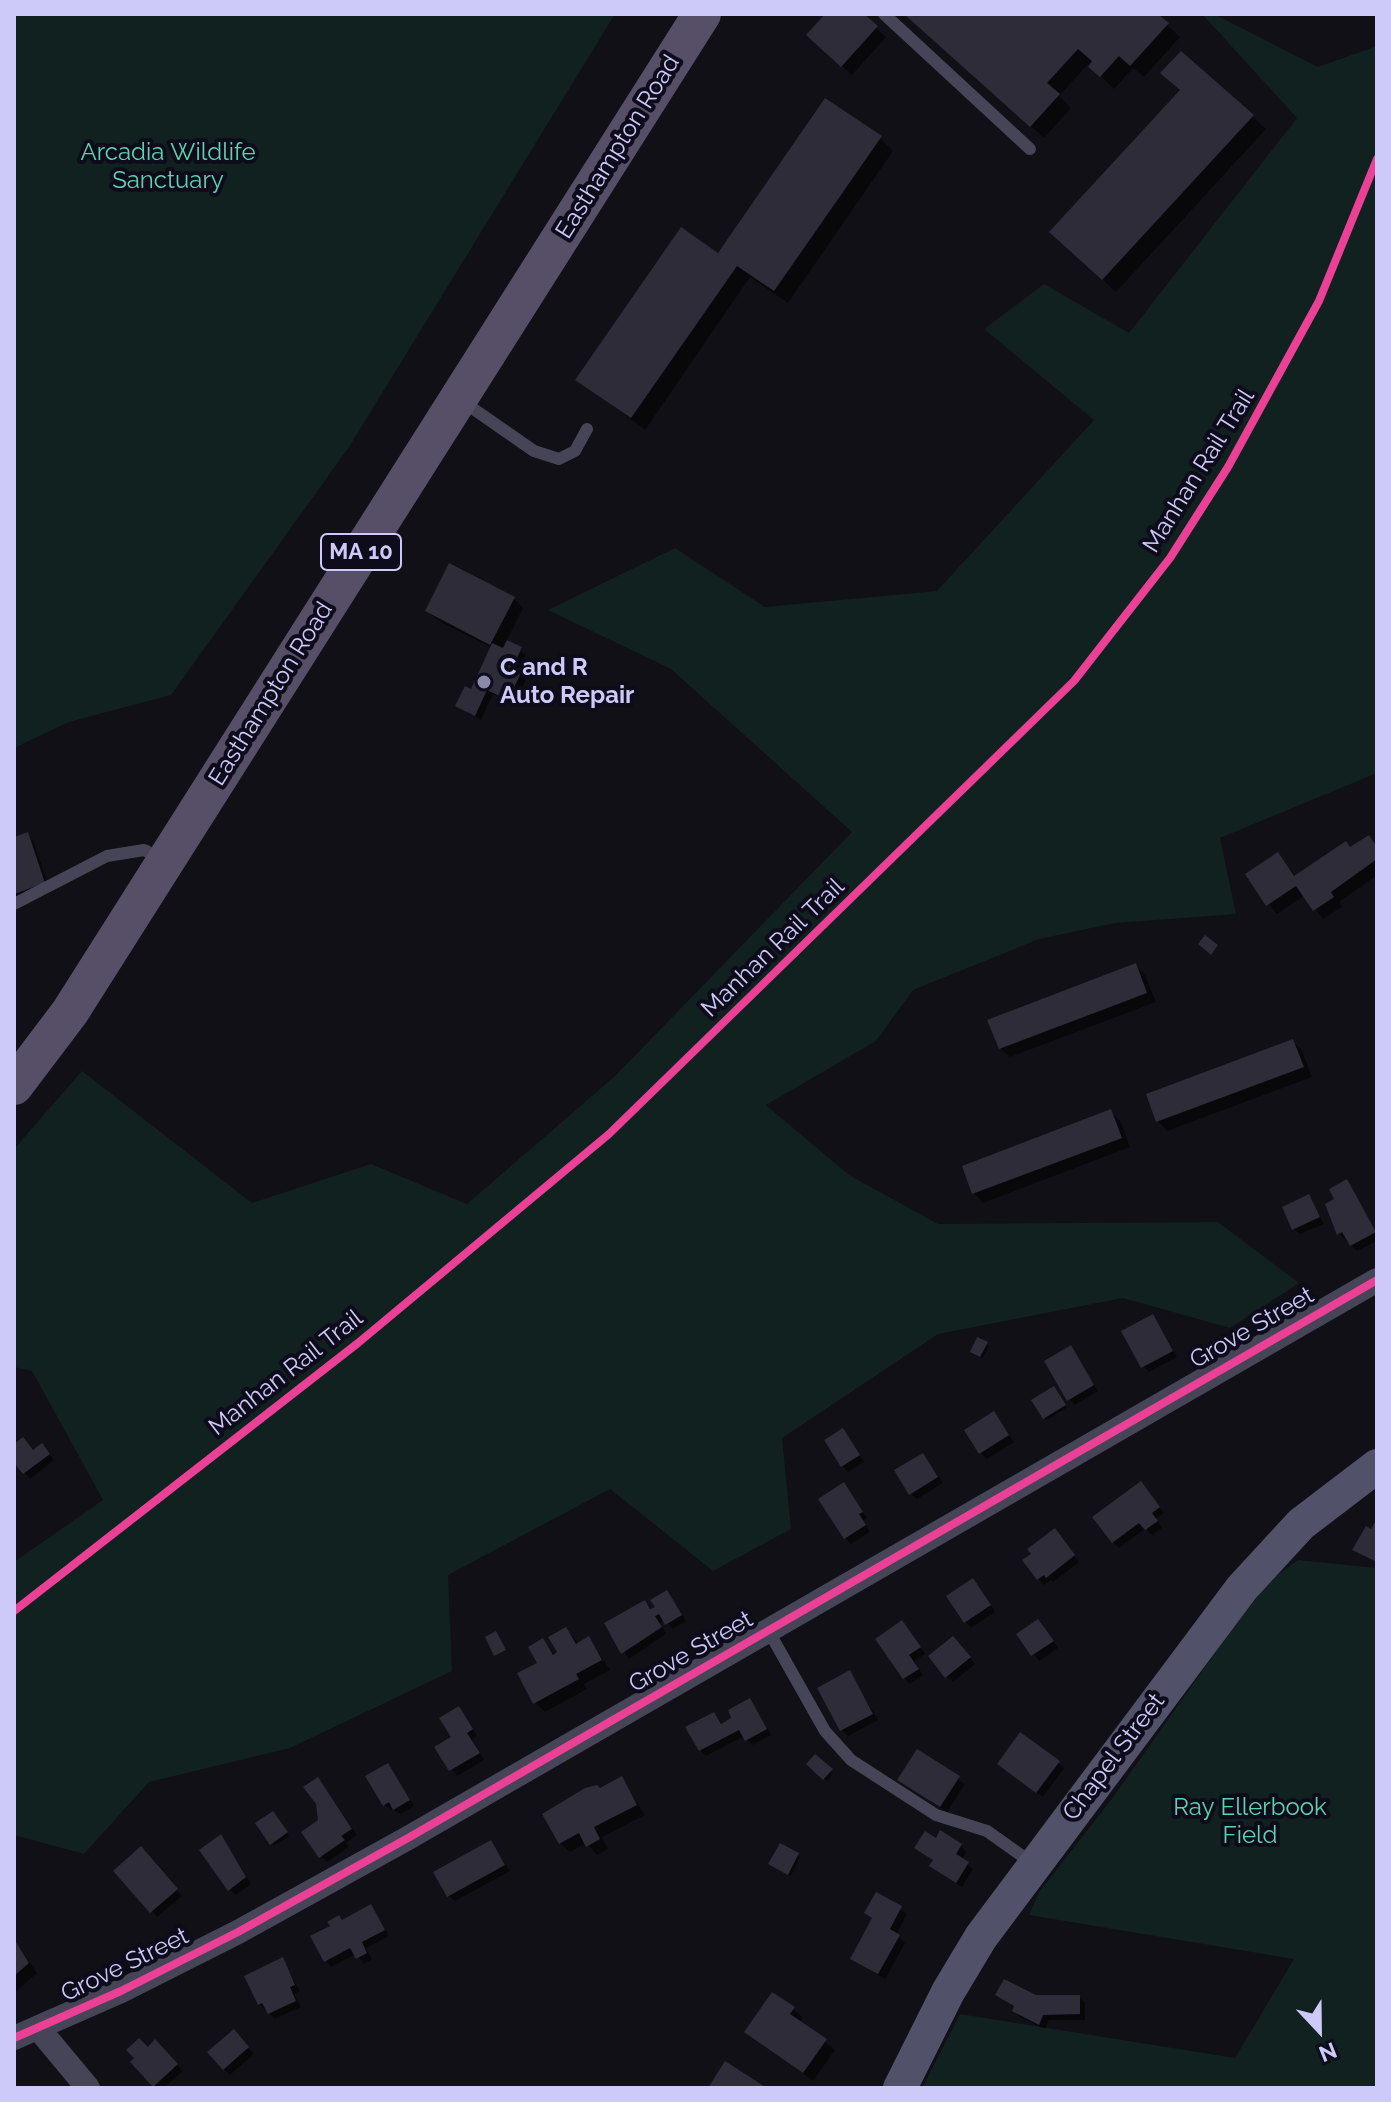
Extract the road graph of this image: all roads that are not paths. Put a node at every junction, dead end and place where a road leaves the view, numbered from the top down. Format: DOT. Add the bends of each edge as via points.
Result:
graph roads {
  1 [pos="702,14"];
  2 [pos="884,14"];
  3 [pos="1030,149"];
  4 [pos="459,398"];
  5 [pos="587,429"];
  6 [pos="166,861"];
  7 [pos="14,904"];
  8 [pos="18,1072"];
  9 [pos="1377,1280"];
  10 [pos="1377,1466"];
  11 [pos="768,1630"];
  12 [pos="1034,1864"];
  13 [pos="38,2028"];
  14 [pos="14,2038"];
  15 [pos="88,2088"];
  16 [pos="900,2088"];
  1 -- 4 [label="main road, Easthampton Road / MA 10"];
  2 -- 3 [label="lane"];
  4 -- 5 [label="lane" via="534,451 559,459 575,451"];
  4 -- 6 [label="main road, Easthampton Road / MA 10"];
  6 -- 7 [label="lane" via="144,850 107,856"];
  6 -- 8 [label="main road, Easthampton Road / MA 10" via="70,1012"];
  9 -- 11 [label="street, Grove Street"];
  10 -- 12 [label="main road, Chapel Street" via="1301,1524 1267,1558"];
  11 -- 12 [label="lane" via="825,1731 851,1760 936,1815 987,1831"];
  11 -- 13 [label="street, Grove Street" via="238,1932"];
  12 -- 16 [label="main road, Chapel Street" via="948,1992"];
  13 -- 14 [label="street, Grove Street"];
  13 -- 15 [label="street"];
}
